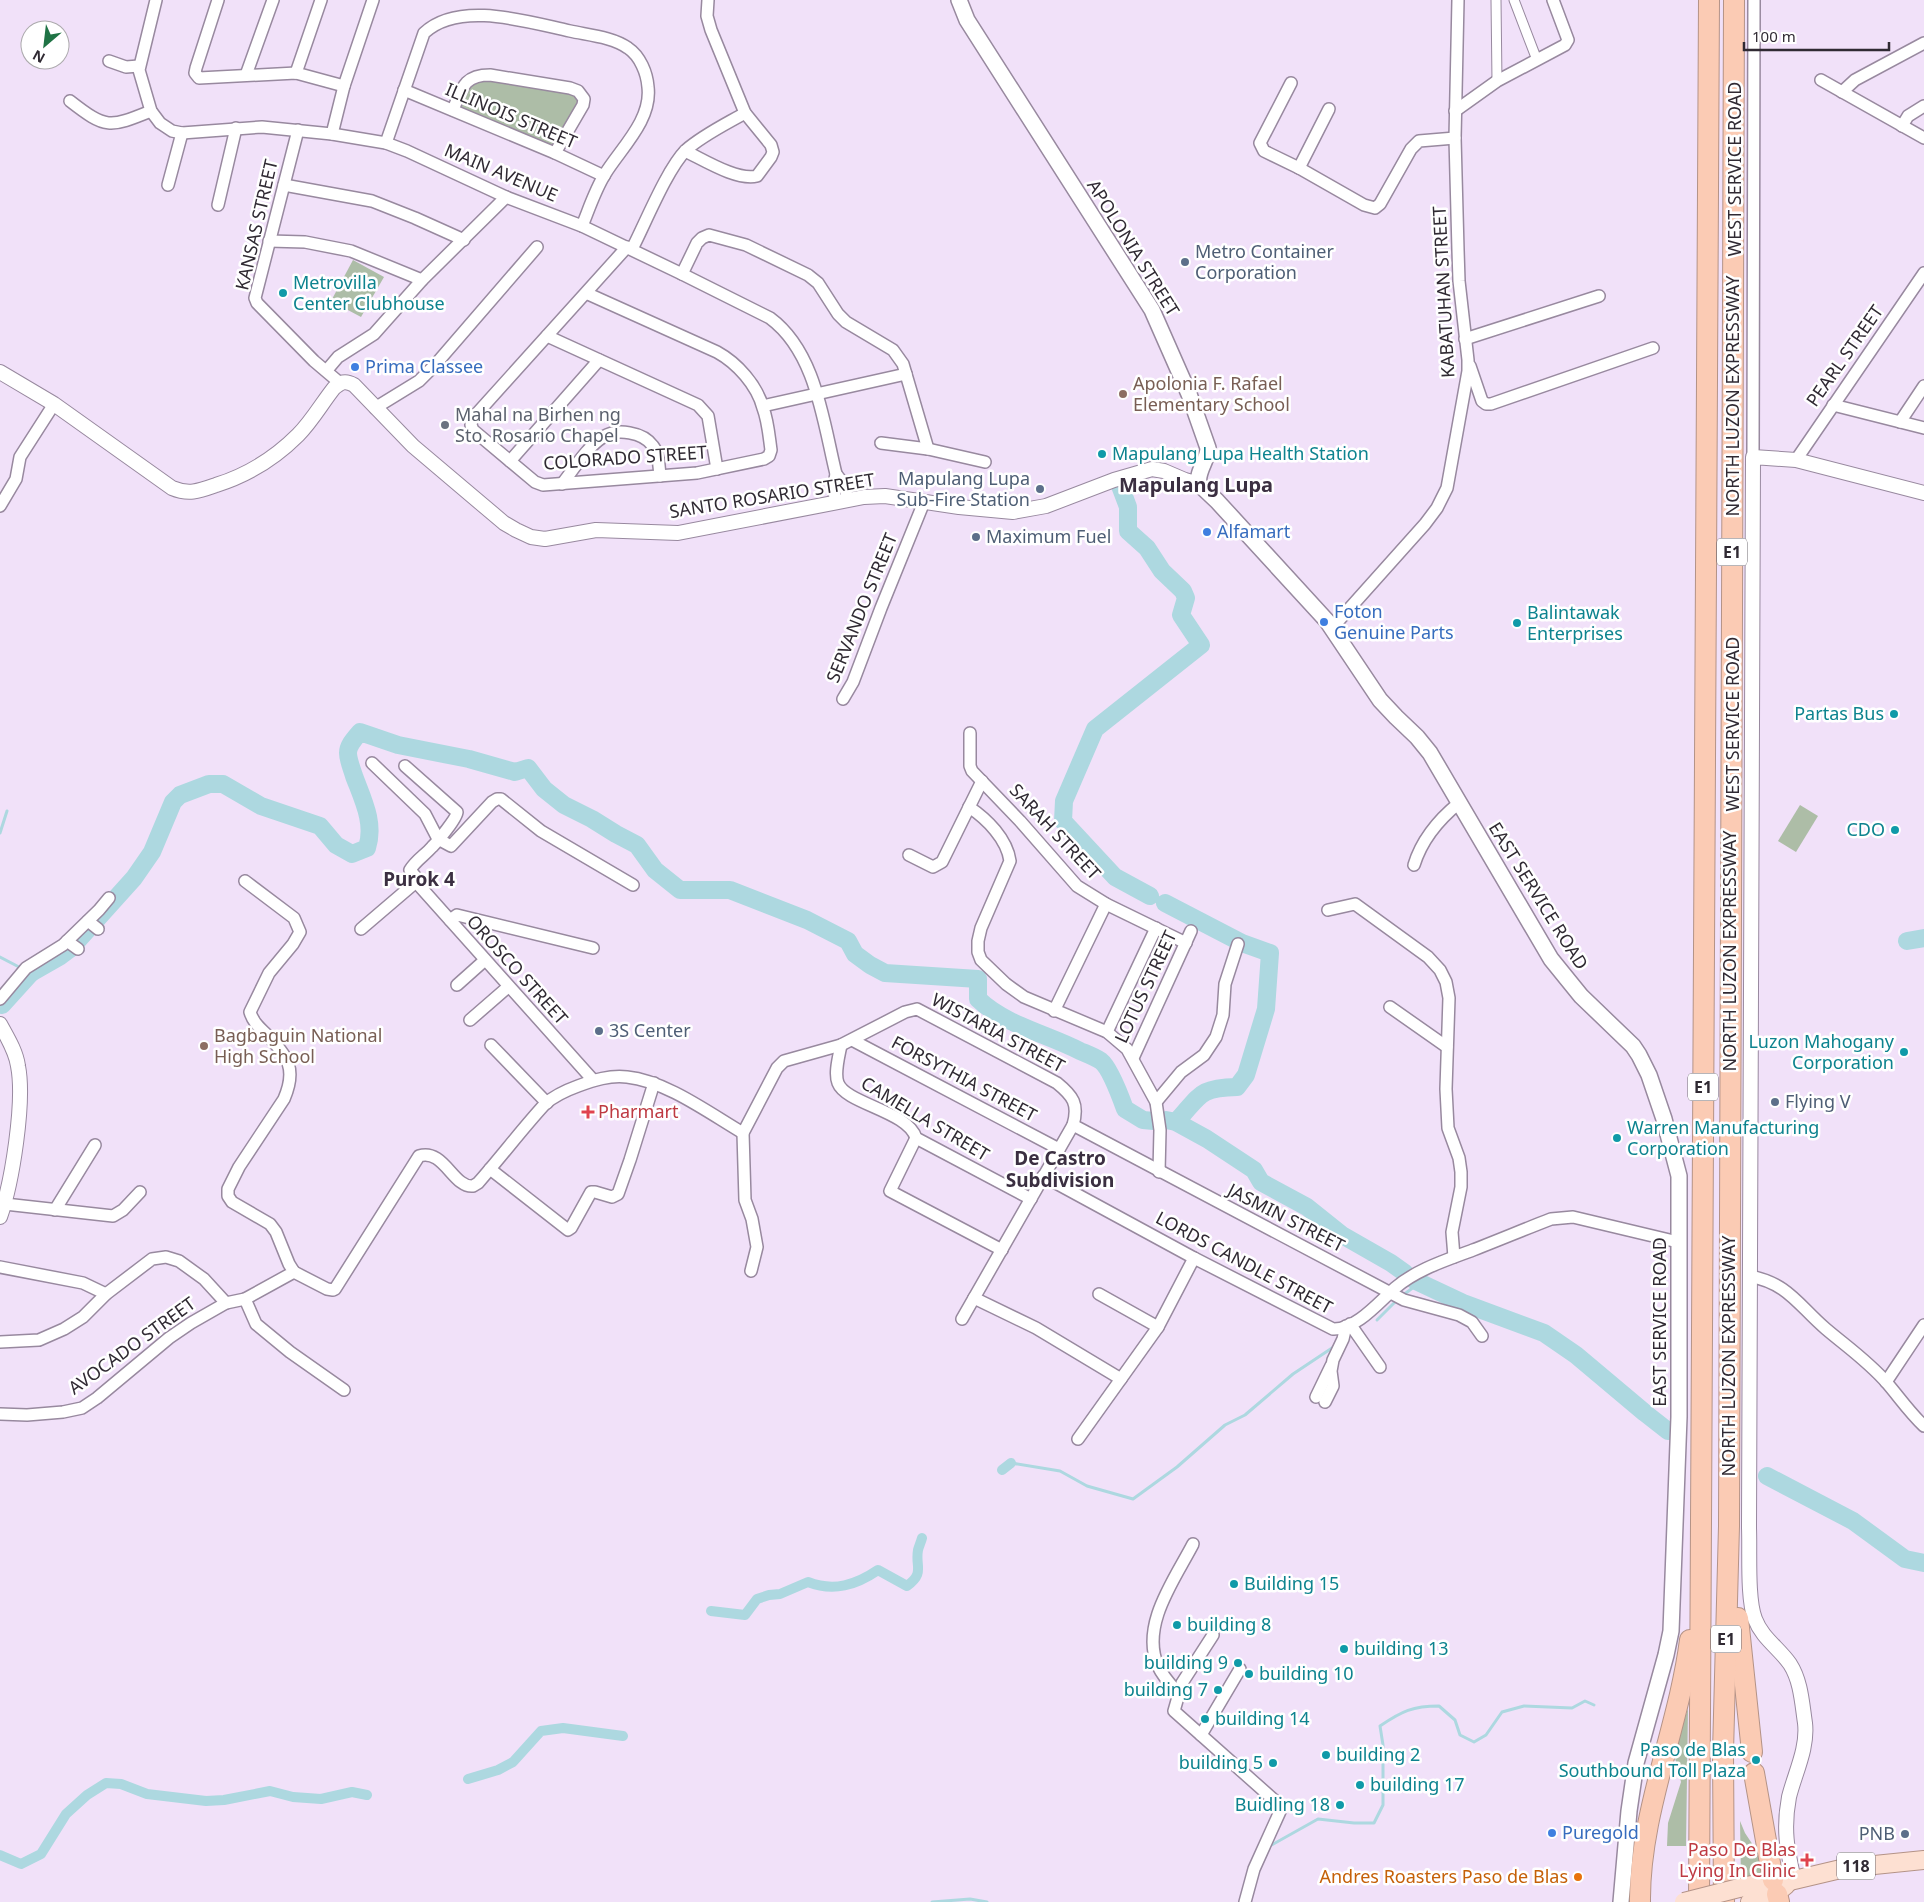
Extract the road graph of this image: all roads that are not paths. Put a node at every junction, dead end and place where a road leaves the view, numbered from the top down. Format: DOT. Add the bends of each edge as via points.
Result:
graph roads {
  1 [pos="156,0"];
  2 [pos="218,0"];
  3 [pos="273,0"];
  4 [pos="321,0"];
  5 [pos="373,0"];
  6 [pos="708,0"];
  7 [pos="959,0"];
  8 [pos="1458,0"];
  9 [pos="1496,0"];
  10 [pos="1514,0"];
  11 [pos="1553,0"];
  12 [pos="1709,0"];
  13 [pos="1734,0"];
  14 [pos="1754,0"];
  15 [pos="1924,43"];
  16 [pos="1537,60"];
  17 [pos="110,61"];
  18 [pos="139,66"];
  19 [pos="296,73"];
  20 [pos="246,75"];
  21 [pos="1821,80"];
  22 [pos="1497,82"];
  23 [pos="1291,83"];
  24 [pos="344,86"];
  25 [pos="404,90"];
  26 [pos="1842,92"];
  27 [pos="70,101"];
  28 [pos="1924,106"];
  29 [pos="1329,109"];
  30 [pos="452,110"];
  31 [pos="151,111"];
  32 [pos="1455,111"];
  33 [pos="746,113"];
  34 [pos="1902,126"];
  35 [pos="236,128"];
  36 [pos="298,130"];
  37 [pos="182,133"];
  38 [pos="332,134"];
  39 [pos="1455,138"];
  40 [pos="1924,138"];
  41 [pos="386,143"];
  42 [pos="685,151"];
  43 [pos="554,153"];
  44 [pos="1299,168"];
  45 [pos="604,176"];
  46 [pos="168,185"];
  47 [pos="284,185"];
  48 [pos="506,197"];
  49 [pos="218,205"];
  50 [pos="582,226"];
  51 [pos="464,240"];
  52 [pos="269,241"];
  53 [pos="537,247"];
  54 [pos="630,248"];
  55 [pos="1924,273"];
  56 [pos="682,274"];
  57 [pos="422,280"];
  58 [pos="586,294"];
  59 [pos="1599,296"];
  60 [pos="547,336"];
  61 [pos="1465,339"];
  62 [pos="1653,348"];
  63 [pos="599,360"];
  64 [pos="1468,360"];
  65 [pos="327,370"];
  66 [pos="0,372"];
  67 [pos="906,374"];
  68 [pos="340,383"];
  69 [pos="1924,386"];
  70 [pos="816,395"];
  71 [pos="54,404"];
  72 [pos="1833,405"];
  73 [pos="763,406"];
  74 [pos="375,408"];
  75 [pos="1900,422"];
  76 [pos="1924,428"];
  77 [pos="881,443"];
  78 [pos="928,449"];
  79 [pos="1753,457"];
  80 [pos="1796,460"];
  81 [pos="510,461"];
  82 [pos="985,462"];
  83 [pos="716,469"];
  84 [pos="660,476"];
  85 [pos="1198,481"];
  86 [pos="562,484"];
  87 [pos="1924,493"];
  88 [pos="842,500"];
  89 [pos="924,502"];
  90 [pos="0,506"];
  91 [pos="1332,628"];
  92 [pos="843,699"];
  93 [pos="970,733"];
  94 [pos="372,763"];
  95 [pos="405,766"];
  96 [pos="982,781"];
  97 [pos="1459,803"];
  98 [pos="969,807"];
  99 [pos="438,839"];
  100 [pos="909,855"];
  101 [pos="1414,865"];
  102 [pos="245,882"];
  103 [pos="416,882"];
  104 [pos="633,884"];
  105 [pos="109,898"];
  106 [pos="1106,904"];
  107 [pos="1328,910"];
  108 [pos="450,920"];
  109 [pos="1156,928"];
  110 [pos="361,929"];
  111 [pos="1191,931"];
  112 [pos="1186,943"];
  113 [pos="1238,944"];
  114 [pos="593,948"];
  115 [pos="484,960"];
  116 [pos="457,985"];
  117 [pos="508,987"];
  118 [pos="0,999"];
  119 [pos="1390,1007"];
  120 [pos="1054,1010"];
  121 [pos="470,1020"];
  122 [pos="0,1024"];
  123 [pos="1107,1032"];
  124 [pos="852,1040"];
  125 [pos="491,1045"];
  126 [pos="841,1045"];
  127 [pos="1447,1047"];
  128 [pos="1133,1058"];
  129 [pos="593,1080"];
  130 [pos="654,1083"];
  131 [pos="1156,1102"];
  132 [pos="547,1103"];
  133 [pos="1073,1125"];
  134 [pos="743,1132"];
  135 [pos="916,1138"];
  136 [pos="95,1145"];
  137 [pos="1059,1149"];
  138 [pos="490,1169"];
  139 [pos="1159,1172"];
  140 [pos="1044,1176"];
  141 [pos="140,1192"];
  142 [pos="1030,1199"];
  143 [pos="5,1204"];
  144 [pos="55,1210"];
  145 [pos="0,1217"];
  146 [pos="1678,1242"];
  147 [pos="1002,1250"];
  148 [pos="1454,1257"];
  149 [pos="1194,1258"];
  150 [pos="0,1267"];
  151 [pos="751,1271"];
  152 [pos="294,1272"];
  153 [pos="1749,1276"];
  154 [pos="1391,1292"];
  155 [pos="106,1294"];
  156 [pos="1099,1294"];
  157 [pos="974,1298"];
  158 [pos="245,1299"];
  159 [pos="226,1303"];
  160 [pos="962,1319"];
  161 [pos="1348,1325"];
  162 [pos="1924,1325"];
  163 [pos="1158,1327"];
  164 [pos="1482,1336"];
  165 [pos="0,1342"];
  166 [pos="1380,1367"];
  167 [pos="1121,1379"];
  168 [pos="1886,1382"];
  169 [pos="344,1390"];
  170 [pos="1320,1399"];
  171 [pos="0,1414"];
  172 [pos="1924,1426"];
  173 [pos="1078,1439"];
  174 [pos="1729,1526"];
  175 [pos="1193,1544"];
  176 [pos="1701,1564"];
  177 [pos="1214,1635"];
  178 [pos="1240,1669"];
  179 [pos="1179,1694"];
  180 [pos="1201,1735"];
  181 [pos="1752,1752"];
  182 [pos="1754,1773"];
  183 [pos="1924,1860"];
  184 [pos="1782,1887"];
  185 [pos="1744,1895"];
  186 [pos="1245,1902"];
  187 [pos="1621,1902"];
  188 [pos="1640,1902"];
  189 [pos="1684,1902"];
  190 [pos="1699,1902"];
  191 [pos="1724,1902"];
  1 -- 18 [label="street"];
  2 -- 20 [label="street" via="196,76 203,79"];
  3 -- 20 [label="street"];
  4 -- 19 [label="street"];
  5 -- 24 [label="street"];
  6 -- 33 [label="street" via="707,16 711,30"];
  7 -- 85 [label="main road, APOLONIA STREET" via="967,20 1134,281 1164,335 1208,448"];
  8 -- 32 [label="street, KABATUHAN STREET"];
  9 -- 22 [label="street"];
  10 -- 16 [label="street"];
  11 -- 16 [label="street" via="1568,40 1565,45"];
  12 -- 176 [label="highway, NORTH LUZON EXPRESSWAY / E1"];
  13 -- 174 [label="highway, NORTH LUZON EXPRESSWAY / E1"];
  14 -- 79 [label="street, WEST SERVICE ROAD"];
  15 -- 26 [label="street" via="1855,80"];
  16 -- 22 [label="street"];
  17 -- 18 [label="street" via="126,67"];
  18 -- 31 [label="street"];
  19 -- 20 [label="street"];
  19 -- 24 [label="street"];
  21 -- 26 [label="street"];
  22 -- 32 [label="street"];
  23 -- 44 [label="street" via="1260,143 1264,151"];
  24 -- 38 [label="street"];
  25 -- 30 [label="street, ILLINOIS STREET"];
  25 -- 41 [label="street"];
  25 -- 45 [label="street" via="424,33 435,23 458,16 502,16 623,45 640,59 648,85 648,105"];
  26 -- 34 [label="street"];
  27 -- 31 [label="street" via="89,116 110,124"];
  28 -- 34 [label="street" via="1908,116"];
  29 -- 44 [label="street"];
  30 -- 43 [label="street, ILLINOIS STREET"];
  30 -- 43 [label="street" via="462,87 479,75 578,91 584,99 583,105"];
  31 -- 37 [label="street" via="160,123"];
  32 -- 39 [label="street, KABATUHAN STREET"];
  33 -- 42 [label="street"];
  33 -- 42 [label="street" via="772,149 771,157 757,176 742,176"];
  34 -- 40 [label="street"];
  35 -- 36 [label="street, MAIN AVENUE"];
  35 -- 37 [label="street, MAIN AVENUE"];
  35 -- 49 [label="street"];
  36 -- 38 [label="street, MAIN AVENUE"];
  36 -- 47 [label="street, KANSAS STREET"];
  37 -- 46 [label="street"];
  38 -- 41 [label="street, MAIN AVENUE"];
  39 -- 44 [label="street" via="1414,144 1375,208"];
  39 -- 61 [label="street, KABATUHAN STREET" via="1458,281"];
  41 -- 48 [label="street, MAIN AVENUE"];
  42 -- 54 [label="street, COLORADO STREET"];
  43 -- 45 [label="street, ILLINOIS STREET"];
  45 -- 50 [label="street"];
  47 -- 51 [label="street" via="372,201"];
  47 -- 52 [label="street, KANSAS STREET"];
  48 -- 50 [label="street, MAIN AVENUE"];
  48 -- 51 [label="street"];
  50 -- 54 [label="street, MAIN AVENUE"];
  51 -- 57 [label="street"];
  52 -- 57 [label="street" via="305,242 351,251"];
  52 -- 65 [label="street, KANSAS STREET" via="256,294 257,303"];
  53 -- 74 [label="street" via="419,381"];
  54 -- 56 [label="street, MAIN AVENUE"];
  54 -- 58 [label="street, COLORADO STREET"];
  55 -- 72 [label="street, PEARL STREET"];
  56 -- 67 [label="street" via="702,238 716,236 746,245 818,283 846,322 893,350"];
  56 -- 70 [label="street, MAIN AVENUE" via="782,327 801,353"];
  57 -- 65 [label="street" via="374,334 338,356"];
  58 -- 60 [label="street, COLORADO STREET"];
  58 -- 73 [label="street" via="732,360"];
  59 -- 61 [label="street"];
  60 -- 63 [label="street"];
  60 -- 81 [label="street, COLORADO STREET" via="470,422 473,430"];
  61 -- 64 [label="street, KABATUHAN STREET"];
  62 -- 64 [label="street" via="1491,404 1482,401"];
  63 -- 81 [label="street"];
  63 -- 83 [label="street" via="703,409 708,416"];
  64 -- 91 [label="street, KABATUHAN STREET" via="1443,498 1425,524"];
  65 -- 68 [label="street, KANSAS STREET"];
  66 -- 71 [label="street"];
  67 -- 70 [label="street"];
  67 -- 78 [label="street"];
  68 -- 71 [label="street" via="298,435 272,458 241,476 186,493 172,488"];
  68 -- 74 [label="street, SANTO ROSARIO STREET" via="354,385"];
  69 -- 75 [label="street"];
  70 -- 73 [label="street"];
  70 -- 88 [label="street, MAIN AVENUE" via="836,474 834,484"];
  71 -- 90 [label="street" via="20,458 16,479"];
  72 -- 75 [label="street"];
  72 -- 80 [label="street, PEARL STREET"];
  73 -- 83 [label="street, COLORADO STREET" via="770,456"];
  74 -- 88 [label="street, SANTO ROSARIO STREET" via="462,489 504,523 531,537 545,539 596,530 685,532"];
  75 -- 76 [label="street"];
  77 -- 78 [label="street"];
  78 -- 82 [label="street"];
  79 -- 80 [label="street"];
  79 -- 153 [label="street, WEST SERVICE ROAD"];
  80 -- 87 [label="street"];
  81 -- 86 [label="street, COLORADO STREET" via="535,482"];
  83 -- 84 [label="street, COLORADO STREET"];
  84 -- 86 [label="street, COLORADO STREET"];
  84 -- 86 [label="street" via="659,459 653,445 629,433 616,432 604,436 592,447"];
  85 -- 89 [label="street, SANTO ROSARIO STREET" via="1152,469 1046,506 1013,512"];
  85 -- 91 [label="main road"];
  88 -- 89 [label="street, SANTO ROSARIO STREET" via="884,496"];
  89 -- 92 [label="street, SERVANDO STREET" via="853,682"];
  91 -- 97 [label="main road" via="1380,700 1430,754"];
  93 -- 96 [label="street, SARAH STREET" via="970,766"];
  94 -- 99 [label="street" via="424,814"];
  95 -- 99 [label="street" via="457,812 456,818"];
  96 -- 98 [label="street"];
  96 -- 106 [label="street, SARAH STREET" via="1076,886"];
  97 -- 101 [label="street" via="1424,840"];
  97 -- 146 [label="main road, EAST SERVICE ROAD" via="1551,959 1581,996 1633,1046 1649,1075 1679,1176"];
  98 -- 100 [label="street" via="942,862 933,867"];
  98 -- 120 [label="street" via="992,827 1010,861 981,928 978,952 981,960 1024,997"];
  99 -- 103 [label="street" via="410,870 416,876"];
  99 -- 104 [label="street" via="451,846 492,802 501,799 542,831"];
  102 -- 152 [label="street" via="294,918 300,932 269,973 250,1012 252,1020 288,1061 291,1071 288,1091 239,1167 228,1196 232,1202 270,1224"];
  103 -- 108 [label="street, OROSCO STREET"];
  103 -- 110 [label="street"];
  105 -- 118 [label="street" via="103,914 72,945 26,968"];
  106 -- 109 [label="street, SARAH STREET"];
  106 -- 120 [label="street"];
  107 -- 127 [label="street" via="1355,904 1440,970 1449,998"];
  108 -- 114 [label="street" via="457,915"];
  108 -- 115 [label="street, OROSCO STREET"];
  109 -- 112 [label="street, SARAH STREET"];
  109 -- 123 [label="street"];
  111 -- 112 [label="street, LOTUS STREET"];
  112 -- 128 [label="street, LOTUS STREET"];
  113 -- 131 [label="street" via="1225,984 1223,1015 1216,1036 1204,1055 1181,1072"];
  115 -- 116 [label="street"];
  115 -- 117 [label="street, OROSCO STREET"];
  117 -- 121 [label="street"];
  117 -- 129 [label="street, OROSCO STREET"];
  119 -- 127 [label="street"];
  120 -- 123 [label="street"];
  122 -- 143 [label="street" via="16,1059 20,1089"];
  123 -- 128 [label="street"];
  124 -- 126 [label="street"];
  124 -- 133 [label="street, WISTARIA STREET" via="916,1009 1057,1083 1076,1106"];
  124 -- 137 [label="street, FORSYTHIA STREET"];
  125 -- 132 [label="street"];
  126 -- 134 [label="street" via="784,1061 777,1068"];
  126 -- 135 [label="street, CAMELLA STREET" via="837,1077 841,1088 903,1122 914,1131"];
  127 -- 148 [label="street" via="1448,1128 1462,1172 1452,1232"];
  128 -- 131 [label="street"];
  129 -- 130 [label="street" via="625,1076"];
  129 -- 132 [label="street" via="563,1092"];
  130 -- 134 [label="street"];
  130 -- 138 [label="street" via="618,1194 612,1197 591,1192 568,1230"];
  131 -- 139 [label="street" via="1160,1130"];
  132 -- 138 [label="street"];
  133 -- 137 [label="street"];
  133 -- 139 [label="street, JASMIN STREET"];
  134 -- 151 [label="street" via="745,1200 757,1247"];
  135 -- 142 [label="street, CAMELLA STREET"];
  135 -- 147 [label="street" via="890,1191"];
  136 -- 144 [label="street"];
  137 -- 140 [label="street"];
  138 -- 152 [label="street" via="478,1183 469,1187 435,1157 419,1156 336,1289 327,1289"];
  139 -- 154 [label="street, JASMIN STREET"];
  140 -- 142 [label="street"];
  140 -- 149 [label="street, LORDS CANDLE STREET"];
  141 -- 144 [label="street" via="114,1216"];
  142 -- 147 [label="street"];
  143 -- 144 [label="street"];
  143 -- 145 [label="street"];
  146 -- 148 [label="street, LORDS CANDLE STREET" via="1567,1216 1551,1219"];
  146 -- 187 [label="main road, EAST SERVICE ROAD" via="1679,1418 1671,1631 1636,1763"];
  147 -- 157 [label="street"];
  148 -- 154 [label="street, LORDS CANDLE STREET" via="1418,1273"];
  149 -- 161 [label="street, LORDS CANDLE STREET" via="1327,1328 1337,1330"];
  149 -- 163 [label="street"];
  150 -- 155 [label="street" via="82,1283"];
  152 -- 158 [label="street, AVOCADO STREET"];
  153 -- 168 [label="street" via="1785,1289"];
  153 -- 184 [label="street, WEST SERVICE ROAD" via="1751,1598 1754,1618 1761,1631 1798,1679 1805,1726 1804,1744 1787,1812"];
  154 -- 161 [label="street, LORDS CANDLE STREET"];
  154 -- 164 [label="street, JASMIN STREET" via="1404,1300 1459,1315 1472,1322"];
  155 -- 159 [label="street" via="152,1259 166,1257 179,1261 204,1280"];
  155 -- 165 [label="street" via="64,1329 39,1340"];
  156 -- 163 [label="street"];
  157 -- 160 [label="street"];
  157 -- 167 [label="street" via="1036,1328"];
  158 -- 159 [label="street, AVOCADO STREET"];
  158 -- 169 [label="street" via="256,1324"];
  159 -- 171 [label="street, AVOCADO STREET" via="169,1338 82,1408 27,1415"];
  161 -- 166 [label="street"];
  161 -- 170 [label="street" via="1332,1365 1333,1386"];
  162 -- 168 [label="street"];
  163 -- 167 [label="street"];
  167 -- 173 [label="street"];
  168 -- 172 [label="street"];
  174 -- 181 [label="highway"];
  174 -- 191 [label="highway, NORTH LUZON EXPRESSWAY / E1" via="1723,1752"];
  175 -- 179 [label="street" via="1153,1629 1157,1664"];
  176 -- 188 [label="highway" via="1686,1670 1645,1842"];
  176 -- 190 [label="highway, NORTH LUZON EXPRESSWAY / E1"];
  177 -- 179 [label="street" via="1182,1683"];
  178 -- 180 [label="street"];
  179 -- 180 [label="street" via="1174,1711"];
  180 -- 186 [label="street" via="1282,1807 1254,1869"];
  182 -- 184 [label="highway"];
  183 -- 184 [label="main road, 118" via="1845,1868"];
  184 -- 185 [label="main road, 118"];
  185 -- 189 [label="main road, 118, bridge"];
}
